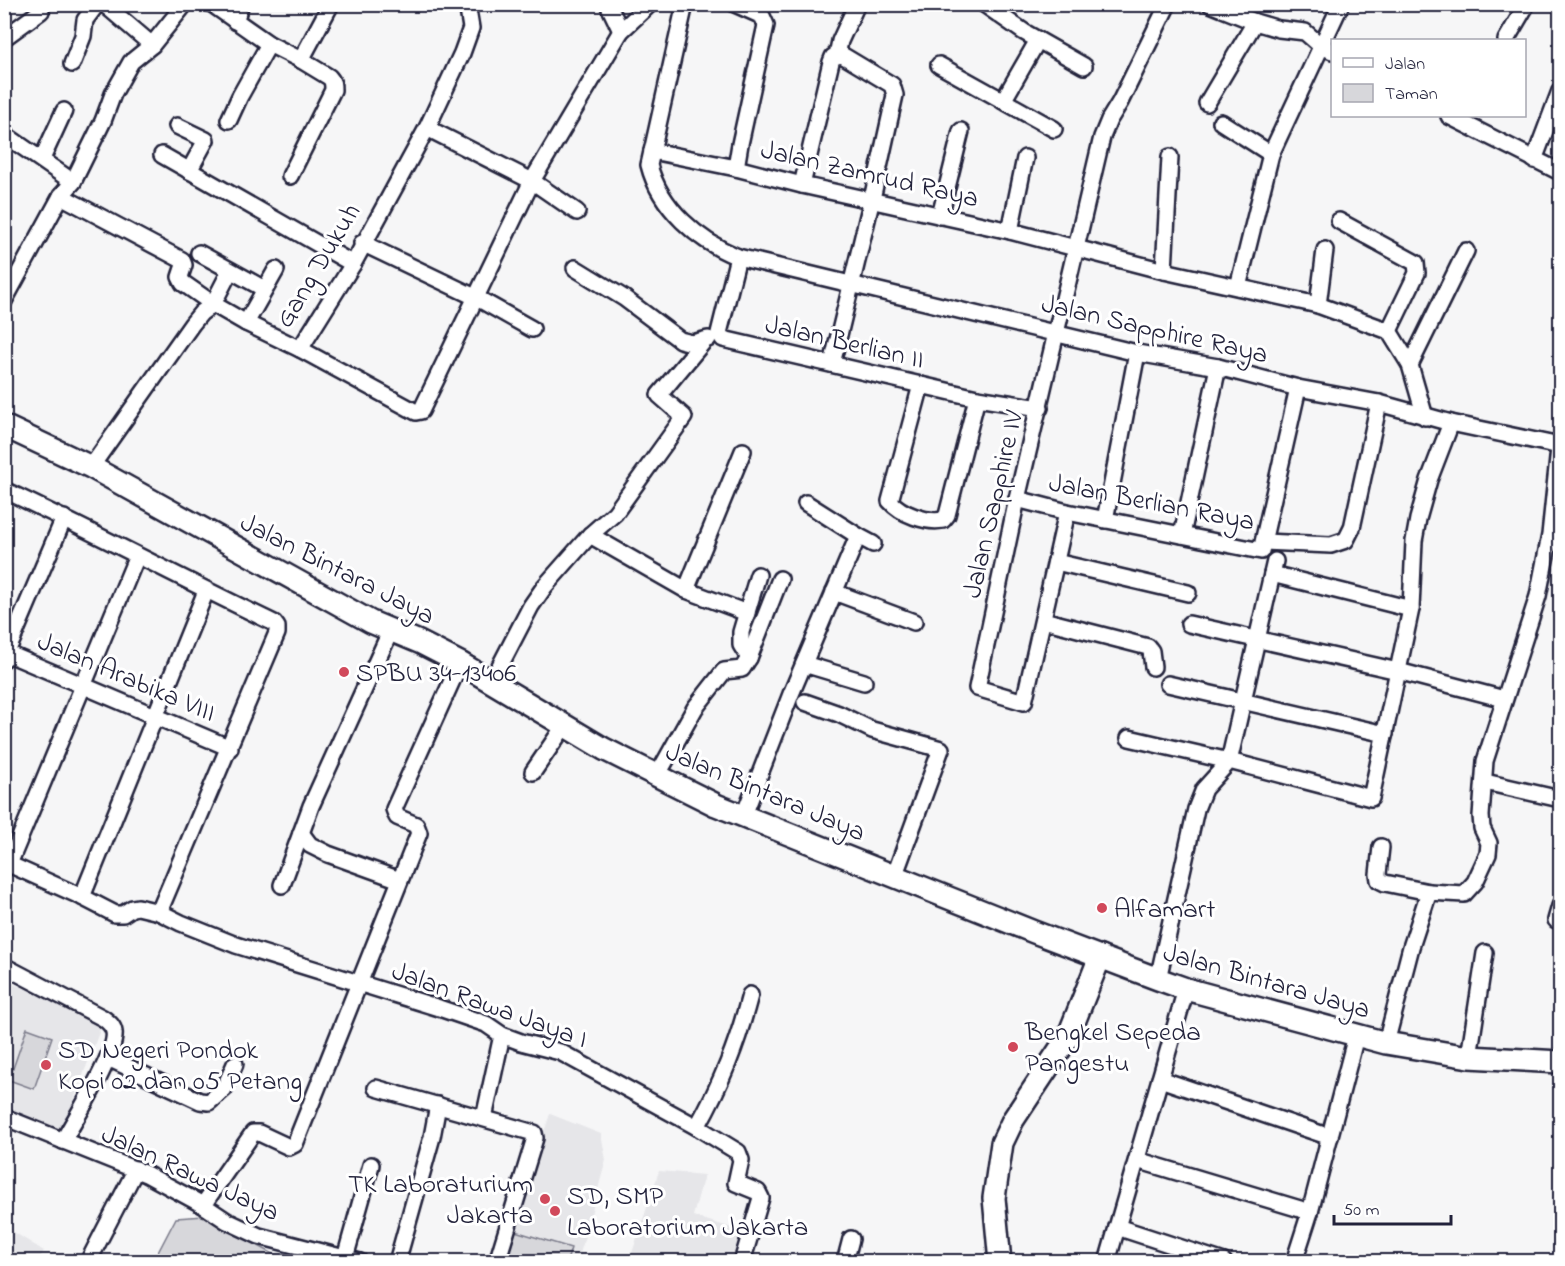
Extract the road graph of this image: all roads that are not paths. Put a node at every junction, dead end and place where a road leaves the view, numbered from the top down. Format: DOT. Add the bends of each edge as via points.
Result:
graph roads {
  1 [pos="97,4"];
  2 [pos="104,4"];
  3 [pos="185,4"];
  4 [pos="212,4"];
  5 [pos="241,4"];
  6 [pos="331,4"];
  7 [pos="467,4"];
  8 [pos="608,4"];
  9 [pos="650,4"];
  10 [pos="685,4"];
  11 [pos="735,4"];
  12 [pos="857,4"];
  13 [pos="984,4"];
  14 [pos="1168,4"];
  15 [pos="1341,4"];
  16 [pos="1527,4"];
  17 [pos="1211,5"];
  18 [pos="41,11"];
  19 [pos="235,21"];
  20 [pos="1255,22"];
  21 [pos="621,31"];
  22 [pos="4,38"];
  23 [pos="1507,39"];
  24 [pos="1038,40"];
  25 [pos="269,44"];
  26 [pos="152,45"];
  27 [pos="1327,49"];
  28 [pos="837,55"];
  29 [pos="302,60"];
  30 [pos="72,64"];
  31 [pos="939,65"];
  32 [pos="1084,66"];
  33 [pos="1560,91"];
  34 [pos="1003,101"];
  35 [pos="1207,103"];
  36 [pos="64,111"];
  37 [pos="1456,117"];
  38 [pos="229,120"];
  39 [pos="1221,122"];
  40 [pos="177,126"];
  41 [pos="427,128"];
  42 [pos="1054,129"];
  43 [pos="961,131"];
  44 [pos="4,134"];
  45 [pos="652,151"];
  46 [pos="1271,154"];
  47 [pos="162,155"];
  48 [pos="1170,157"];
  49 [pos="1026,158"];
  50 [pos="42,159"];
  51 [pos="1534,160"];
  52 [pos="736,168"];
  53 [pos="189,171"];
  54 [pos="1560,172"];
  55 [pos="290,176"];
  56 [pos="532,181"];
  57 [pos="73,182"];
  58 [pos="802,185"];
  59 [pos="61,196"];
  60 [pos="872,199"];
  61 [pos="577,212"];
  62 [pos="940,216"];
  63 [pos="1340,221"];
  64 [pos="1010,231"];
  65 [pos="362,243"];
  66 [pos="1076,248"];
  67 [pos="1325,250"];
  68 [pos="1466,251"];
  69 [pos="199,254"];
  70 [pos="738,257"];
  71 [pos="353,264"];
  72 [pos="575,268"];
  73 [pos="276,270"];
  74 [pos="230,271"];
  75 [pos="1164,271"];
  76 [pos="852,284"];
  77 [pos="259,286"];
  78 [pos="1239,287"];
  79 [pos="477,298"];
  80 [pos="4,301"];
  81 [pos="213,304"];
  82 [pos="1318,305"];
  83 [pos="246,323"];
  84 [pos="532,329"];
  85 [pos="1389,331"];
  86 [pos="1056,332"];
  87 [pos="719,333"];
  88 [pos="704,341"];
  89 [pos="300,349"];
  90 [pos="1137,353"];
  91 [pos="832,364"];
  92 [pos="1410,366"];
  93 [pos="1218,367"];
  94 [pos="921,385"];
  95 [pos="1298,388"];
  96 [pos="977,398"];
  97 [pos="1379,403"];
  98 [pos="1040,408"];
  99 [pos="1425,417"];
  100 [pos="1451,423"];
  101 [pos="4,426"];
  102 [pos="1560,444"];
  103 [pos="743,451"];
  104 [pos="92,467"];
  105 [pos="4,490"];
  106 [pos="1017,499"];
  107 [pos="806,503"];
  108 [pos="1067,512"];
  109 [pos="64,518"];
  110 [pos="1105,520"];
  111 [pos="590,535"];
  112 [pos="1182,535"];
  113 [pos="1555,536"];
  114 [pos="858,537"];
  115 [pos="1264,542"];
  116 [pos="873,543"];
  117 [pos="137,556"];
  118 [pos="1056,562"];
  119 [pos="758,575"];
  120 [pos="780,579"];
  121 [pos="686,590"];
  122 [pos="206,591"];
  123 [pos="834,592"];
  124 [pos="1188,593"];
  125 [pos="1411,609"];
  126 [pos="747,613"];
  127 [pos="914,621"];
  128 [pos="1042,621"];
  129 [pos="1189,624"];
  130 [pos="390,632"];
  131 [pos="1257,640"];
  132 [pos="5,654"];
  133 [pos="749,658"];
  134 [pos="460,663"];
  135 [pos="804,664"];
  136 [pos="1153,667"];
  137 [pos="1398,671"];
  138 [pos="864,682"];
  139 [pos="491,683"];
  140 [pos="1168,684"];
  141 [pos="83,685"];
  142 [pos="1504,699"];
  143 [pos="805,702"];
  144 [pos="1243,703"];
  145 [pos="156,715"];
  146 [pos="565,725"];
  147 [pos="1385,734"];
  148 [pos="1129,738"];
  149 [pos="230,748"];
  150 [pos="1229,761"];
  151 [pos="533,772"];
  152 [pos="657,776"];
  153 [pos="1485,782"];
  154 [pos="1560,799"];
  155 [pos="744,815"];
  156 [pos="301,833"];
  157 [pos="1381,847"];
  158 [pos="7,863"];
  159 [pos="894,877"];
  160 [pos="400,880"];
  161 [pos="282,885"];
  162 [pos="1429,892"];
  163 [pos="82,897"];
  164 [pos="159,912"];
  165 [pos="1485,953"];
  166 [pos="1100,957"];
  167 [pos="4,966"];
  168 [pos="1158,979"];
  169 [pos="358,983"];
  170 [pos="1186,989"];
  171 [pos="750,995"];
  172 [pos="502,1035"];
  173 [pos="1356,1036"];
  174 [pos="1386,1043"];
  175 [pos="1469,1057"];
  176 [pos="108,1058"];
  177 [pos="1560,1062"];
  178 [pos="235,1064"];
  179 [pos="1160,1079"];
  180 [pos="376,1088"];
  181 [pos="438,1105"];
  182 [pos="4,1117"];
  183 [pos="484,1118"];
  184 [pos="697,1127"];
  185 [pos="1330,1137"];
  186 [pos="63,1141"];
  187 [pos="1137,1160"];
  188 [pos="371,1165"];
  189 [pos="136,1169"];
  190 [pos="203,1205"];
  191 [pos="1310,1212"];
  192 [pos="1117,1227"];
  193 [pos="851,1239"];
  194 [pos="352,1260"];
  195 [pos="88,1262"];
  196 [pos="398,1262"];
  197 [pos="497,1262"];
  198 [pos="742,1262"];
  199 [pos="845,1262"];
  200 [pos="1000,1262"];
  201 [pos="1107,1262"];
  202 [pos="1224,1262"];
  203 [pos="1294,1262"];
  1 -- 30 [label="street" via="85,20"];
  2 -- 26 [label="street"];
  3 -- 26 [label="street"];
  4 -- 19 [label="street"];
  5 -- 19 [label="street"];
  6 -- 29 [label="street"];
  7 -- 41 [label="street, Gang Dukuh" via="471,28"];
  8 -- 21 [label="street"];
  9 -- 21 [label="street"];
  10 -- 45 [label="street, Jalan Sapphire Raya"];
  11 -- 52 [label="street" via="762,16 766,25"];
  12 -- 28 [label="street"];
  13 -- 24 [label="street"];
  14 -- 66 [label="street, Jalan Sapphire IV" via="1108,120"];
  15 -- 27 [label="street"];
  16 -- 23 [label="street"];
  17 -- 20 [label="street"];
  18 -- 22 [label="street"];
  19 -- 25 [label="street"];
  20 -- 27 [label="street" via="1305,32"];
  20 -- 35 [label="street"];
  21 -- 56 [label="street"];
  24 -- 32 [label="street"];
  24 -- 34 [label="street"];
  25 -- 29 [label="street"];
  25 -- 38 [label="street"];
  26 -- 57 [label="street" via="131,62"];
  27 -- 46 [label="street"];
  28 -- 58 [label="street" via="831,62"];
  28 -- 60 [label="street" via="892,85 895,95"];
  29 -- 55 [label="street" via="332,80 333,90"];
  31 -- 34 [label="street"];
  33 -- 51 [label="street"];
  34 -- 42 [label="street"];
  36 -- 50 [label="street"];
  37 -- 51 [label="street"];
  39 -- 46 [label="street"];
  40 -- 53 [label="street" via="206,140"];
  41 -- 56 [label="street"];
  41 -- 65 [label="street, Gang Dukuh"];
  43 -- 62 [label="street"];
  44 -- 50 [label="street"];
  45 -- 52 [label="street, Jalan Zamrud Raya"];
  45 -- 70 [label="street, Jalan Sapphire Raya" via="650,165 656,187 674,212 718,249"];
  46 -- 78 [label="street"];
  47 -- 53 [label="street"];
  48 -- 75 [label="street"];
  49 -- 64 [label="street"];
  50 -- 57 [label="street"];
  51 -- 54 [label="street"];
  52 -- 58 [label="street, Jalan Zamrud Raya"];
  53 -- 71 [label="street"];
  56 -- 61 [label="street"];
  56 -- 79 [label="street"];
  57 -- 59 [label="street"];
  58 -- 60 [label="street, Jalan Zamrud Raya"];
  59 -- 80 [label="street"];
  59 -- 81 [label="street, Gang Dukuh" via="182,260 183,284"];
  60 -- 62 [label="street, Jalan Zamrud Raya"];
  60 -- 76 [label="street"];
  62 -- 64 [label="street, Jalan Zamrud Raya"];
  63 -- 85 [label="street" via="1416,263 1417,273"];
  64 -- 66 [label="street, Jalan Zamrud Raya"];
  65 -- 71 [label="street, Gang Dukuh"];
  65 -- 79 [label="street"];
  66 -- 75 [label="street, Jalan Zamrud Raya"];
  66 -- 86 [label="street, Jalan Sapphire IV"];
  67 -- 82 [label="street"];
  68 -- 92 [label="street"];
  69 -- 74 [label="street"];
  70 -- 76 [label="street, Jalan Sapphire Raya"];
  70 -- 87 [label="street"];
  71 -- 89 [label="street, Gang Dukuh"];
  72 -- 88 [label="street" via="680,340"];
  73 -- 83 [label="street"];
  74 -- 77 [label="street"];
  74 -- 81 [label="street"];
  75 -- 78 [label="street, Jalan Zamrud Raya"];
  76 -- 86 [label="street, Jalan Sapphire Raya"];
  76 -- 91 [label="street"];
  78 -- 82 [label="street, Jalan Zamrud Raya"];
  79 -- 84 [label="street"];
  79 -- 89 [label="street" via="418,412"];
  81 -- 83 [label="street, Gang Dukuh"];
  81 -- 104 [label="street" via="192,324"];
  82 -- 85 [label="street, Jalan Zamrud Raya"];
  83 -- 89 [label="street, Gang Dukuh"];
  85 -- 92 [label="street"];
  86 -- 90 [label="street, Jalan Sapphire Raya"];
  86 -- 98 [label="street, Jalan Sapphire IV"];
  87 -- 88 [label="street"];
  87 -- 91 [label="street, Jalan Berlian II" via="723,339"];
  88 -- 111 [label="street" via="659,395 684,417 615,513"];
  90 -- 93 [label="street, Jalan Sapphire Raya"];
  90 -- 110 [label="street"];
  91 -- 94 [label="street, Jalan Berlian II"];
  92 -- 99 [label="street"];
  93 -- 95 [label="street, Jalan Sapphire Raya"];
  93 -- 112 [label="street"];
  94 -- 96 [label="street, Jalan Berlian II"];
  94 -- 96 [label="street" via="890,501 895,508 919,518 938,521 947,515"];
  95 -- 97 [label="street, Jalan Sapphire Raya"];
  95 -- 115 [label="street"];
  96 -- 98 [label="street, Jalan Berlian II"];
  97 -- 99 [label="street, Jalan Sapphire Raya"];
  97 -- 115 [label="street, Jalan Berlian Raya" via="1352,528 1346,540 1331,545"];
  98 -- 106 [label="street, Jalan Sapphire IV"];
  99 -- 100 [label="street, Jalan Sapphire Raya"];
  100 -- 102 [label="street, Jalan Sapphire Raya"];
  100 -- 125 [label="street" via="1418,519"];
  101 -- 104 [label="street, Jalan Bintara Jaya"];
  102 -- 113 [label="street"];
  103 -- 121 [label="street"];
  104 -- 130 [label="street, Jalan Bintara Jaya"];
  105 -- 109 [label="street"];
  106 -- 108 [label="street, Jalan Berlian Raya"];
  106 -- 128 [label="street, Jalan Sapphire IV" via="977,688 1024,702"];
  107 -- 114 [label="street"];
  108 -- 110 [label="street, Jalan Berlian Raya"];
  108 -- 118 [label="street"];
  109 -- 117 [label="street"];
  109 -- 132 [label="street"];
  110 -- 112 [label="street, Jalan Berlian Raya"];
  111 -- 121 [label="street"];
  111 -- 139 [label="street" via="531,606"];
  112 -- 115 [label="street, Jalan Berlian Raya" via="1261,550"];
  113 -- 142 [label="street"];
  114 -- 116 [label="street"];
  114 -- 123 [label="street"];
  117 -- 122 [label="street"];
  117 -- 141 [label="street"];
  118 -- 124 [label="street"];
  118 -- 128 [label="street"];
  119 -- 126 [label="street"];
  120 -- 133 [label="street"];
  121 -- 126 [label="street"];
  122 -- 145 [label="street"];
  122 -- 149 [label="street" via="277,627"];
  123 -- 127 [label="street"];
  123 -- 135 [label="street"];
  125 -- 131 [label="street" via="1274,568"];
  125 -- 137 [label="street"];
  126 -- 133 [label="street" via="741,645"];
  128 -- 136 [label="street" via="1148,648"];
  129 -- 131 [label="street"];
  130 -- 134 [label="street, Jalan Bintara Jaya"];
  130 -- 156 [label="street"];
  131 -- 137 [label="street"];
  131 -- 144 [label="street"];
  132 -- 141 [label="street, Jalan Arabika VIII"];
  133 -- 152 [label="street" via="742,669 724,670 695,708"];
  134 -- 139 [label="street, Jalan Bintara Jaya"];
  134 -- 160 [label="street, Jalan Rawa Jaya I" via="394,808 397,817 419,830"];
  135 -- 138 [label="street"];
  135 -- 155 [label="street"];
  137 -- 142 [label="street"];
  137 -- 147 [label="street"];
  139 -- 146 [label="street, Jalan Bintara Jaya"];
  140 -- 144 [label="street"];
  141 -- 145 [label="street, Jalan Arabika VIII"];
  141 -- 158 [label="street"];
  142 -- 153 [label="street" via="1485,761"];
  143 -- 159 [label="street" via="872,730 941,749"];
  144 -- 147 [label="street"];
  144 -- 150 [label="street"];
  145 -- 149 [label="street, Jalan Arabika VIII"];
  145 -- 163 [label="street"];
  146 -- 151 [label="street"];
  146 -- 152 [label="street, Jalan Bintara Jaya"];
  147 -- 150 [label="street" via="1371,798"];
  148 -- 150 [label="street"];
  149 -- 164 [label="street"];
  150 -- 168 [label="street" via="1204,789 1196,809"];
  152 -- 155 [label="street, Jalan Bintara Jaya"];
  153 -- 154 [label="street"];
  153 -- 162 [label="street" via="1481,816 1489,843 1475,882 1464,894"];
  155 -- 159 [label="street, Jalan Bintara Jaya"];
  156 -- 160 [label="street" via="310,845"];
  156 -- 161 [label="street"];
  157 -- 162 [label="street" via="1379,880"];
  158 -- 163 [label="street"];
  159 -- 166 [label="street, Jalan Bintara Jaya"];
  160 -- 169 [label="street, Jalan Rawa Jaya I"];
  162 -- 174 [label="street"];
  163 -- 164 [label="street" via="119,915 138,907"];
  164 -- 169 [label="street" via="236,945"];
  165 -- 175 [label="street"];
  166 -- 168 [label="street, Jalan Bintara Jaya"];
  166 -- 200 [label="street" via="1068,1037 1002,1143 994,1198"];
  167 -- 176 [label="street" via="112,1025 115,1034"];
  168 -- 170 [label="street, Jalan Bintara Jaya"];
  169 -- 172 [label="street, Jalan Rawa Jaya I" via="486,1024"];
  169 -- 190 [label="street, Jalan Rawa Jaya I" via="295,1144 289,1147 253,1133"];
  170 -- 173 [label="street, Jalan Bintara Jaya"];
  170 -- 179 [label="street"];
  171 -- 184 [label="street" via="725,1072"];
  172 -- 183 [label="street"];
  172 -- 184 [label="street, Jalan Rawa Jaya I" via="560,1052"];
  173 -- 174 [label="street, Jalan Bintara Jaya"];
  173 -- 185 [label="street"];
  174 -- 175 [label="street, Jalan Bintara Jaya"];
  175 -- 177 [label="street, Jalan Bintara Jaya"];
  176 -- 178 [label="street" via="209,1102 224,1089"];
  176 -- 186 [label="street"];
  179 -- 185 [label="street"];
  179 -- 187 [label="street"];
  180 -- 181 [label="street"];
  181 -- 183 [label="street"];
  181 -- 196 [label="street"];
  182 -- 186 [label="street, Jalan Rawa Jaya"];
  183 -- 197 [label="street" via="532,1131 535,1137"];
  184 -- 198 [label="street, Jalan Rawa Jaya I" via="738,1152 741,1160 736,1183 760,1195"];
  185 -- 191 [label="street"];
  186 -- 189 [label="street, Jalan Rawa Jaya"];
  187 -- 191 [label="street"];
  187 -- 192 [label="street"];
  188 -- 194 [label="street"];
  189 -- 190 [label="street, Jalan Rawa Jaya"];
  189 -- 195 [label="street"];
  190 -- 194 [label="street, Jalan Rawa Jaya" via="259,1236"];
  191 -- 203 [label="street"];
  192 -- 201 [label="street"];
  192 -- 202 [label="street"];
  193 -- 199 [label="street"];
}
